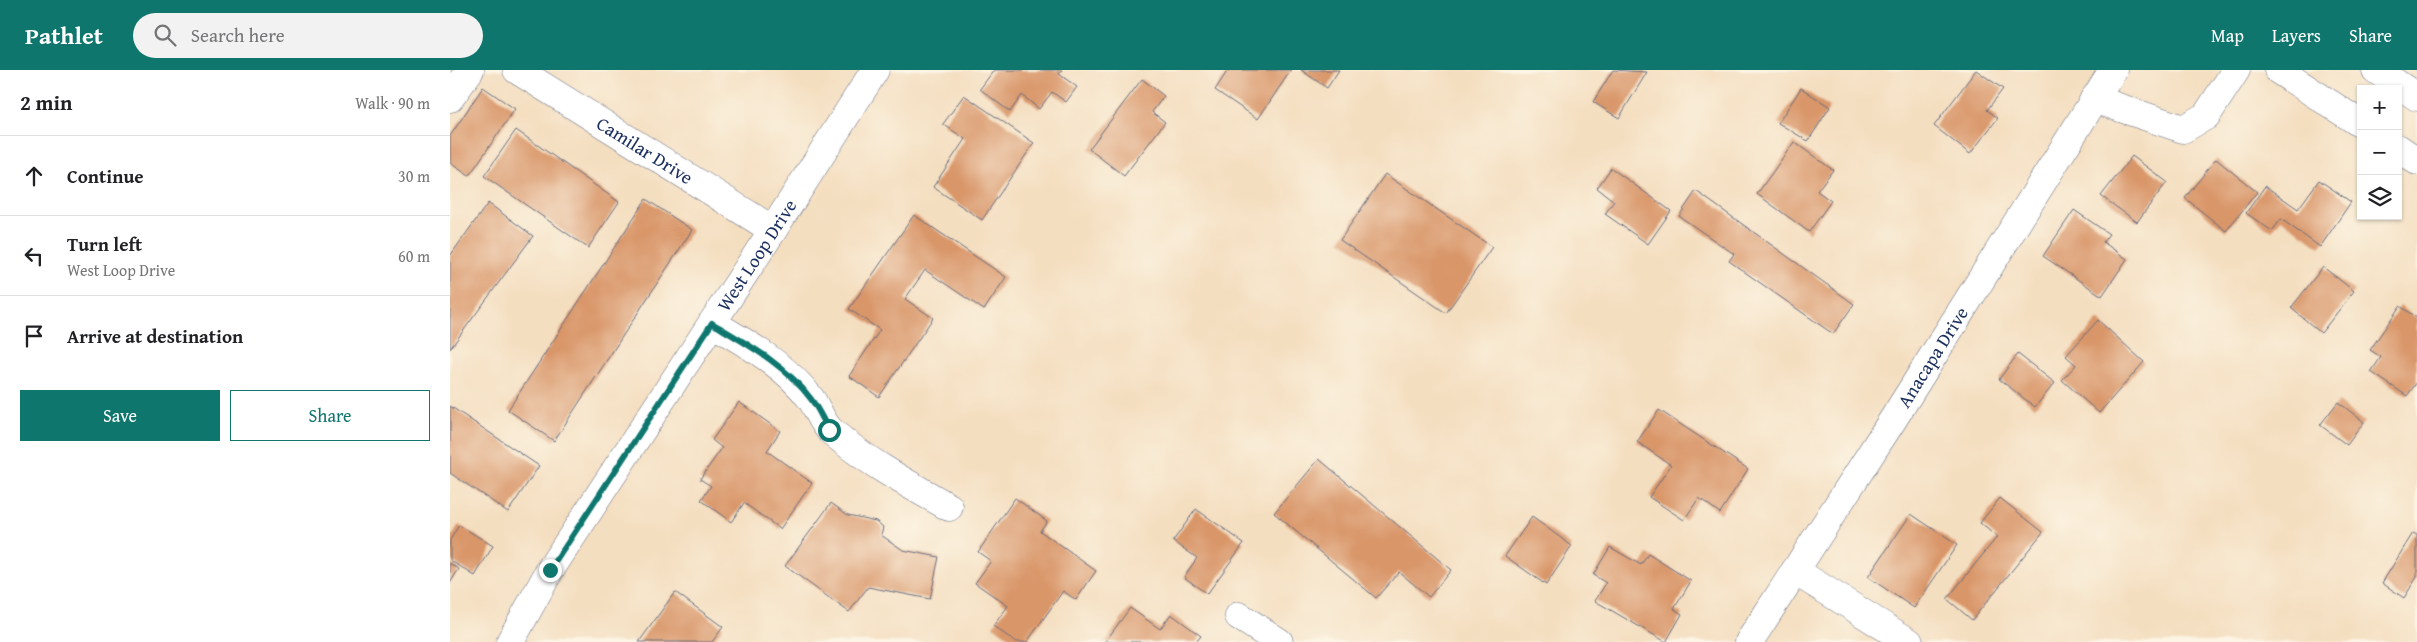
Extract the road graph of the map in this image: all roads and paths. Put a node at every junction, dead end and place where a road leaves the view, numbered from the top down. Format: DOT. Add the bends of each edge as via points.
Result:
graph roads {
  1 [pos="470,70"];
  2 [pos="517,70"];
  3 [pos="875,70"];
  4 [pos="2113,70"];
  5 [pos="2236,70"];
  6 [pos="2278,70"];
  7 [pos="2376,70"];
  8 [pos="2417,97"];
  9 [pos="450,98"];
  10 [pos="2094,99"];
  11 [pos="2357,121"];
  12 [pos="2402,151"];
  13 [pos="2417,161"];
  14 [pos="773,230"];
  15 [pos="712,323"];
  16 [pos="949,507"];
  17 [pos="1795,571"];
  18 [pos="1239,616"];
  19 [pos="510,642"];
  20 [pos="1278,642"];
  21 [pos="1749,642"];
  22 [pos="1909,642"];
  1 -- 9 [label="street"];
  2 -- 14 [label="street, Camilar Drive"];
  3 -- 14 [label="street, West Loop Drive"];
  4 -- 10 [label="street, Anacapa Drive"];
  5 -- 10 [label="street" via="2206,116 2184,129"];
  6 -- 11 [label="street"];
  7 -- 8 [label="street"];
  10 -- 17 [label="street, Anacapa Drive"];
  12 -- 13 [label="street"];
  14 -- 15 [label="street, West Loop Drive"];
  15 -- 16 [label="street" via="785,372 811,399 829,430 880,469"];
  15 -- 19 [label="street, West Loop Drive" via="550,570"];
  17 -- 21 [label="street, Anacapa Drive"];
  17 -- 22 [label="street"];
  18 -- 20 [label="street"];
}
